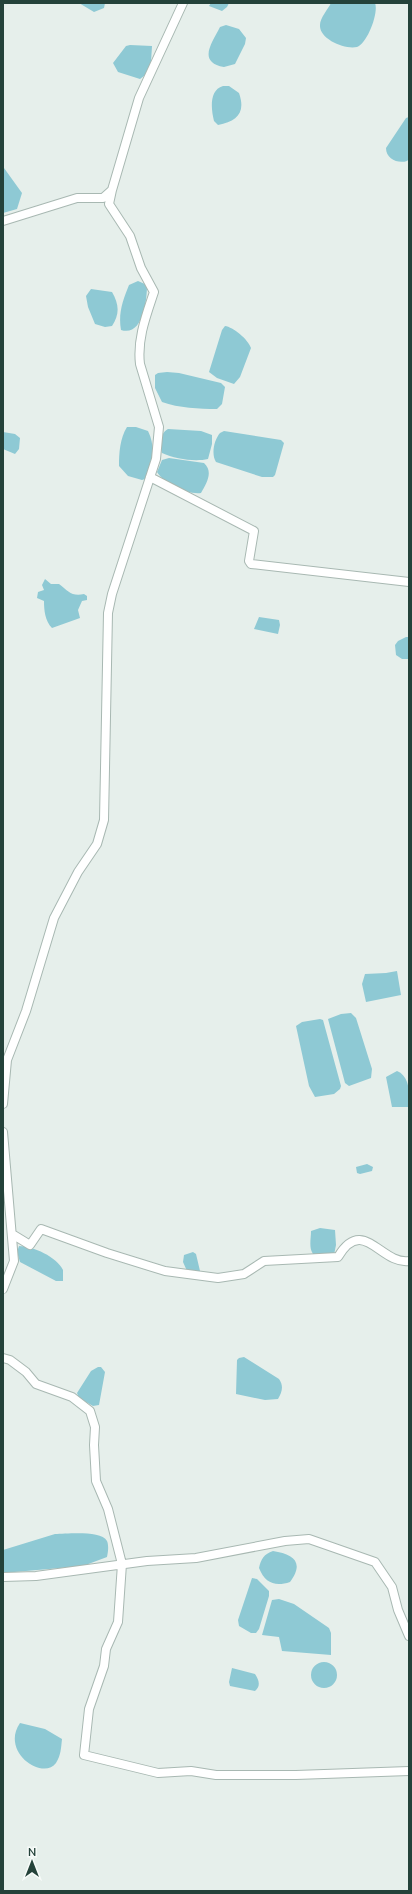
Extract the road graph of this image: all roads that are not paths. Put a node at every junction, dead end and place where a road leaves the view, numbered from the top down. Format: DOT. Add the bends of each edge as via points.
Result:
graph roads {
  1 [pos="183,3"];
  2 [pos="112,190"];
  3 [pos="3,221"];
  4 [pos="150,478"];
  5 [pos="409,582"];
  6 [pos="3,1104"];
  7 [pos="3,1132"];
  8 [pos="12,1234"];
  9 [pos="409,1261"];
  10 [pos="3,1289"];
  11 [pos="3,1358"];
  12 [pos="122,1564"];
  13 [pos="3,1577"];
  14 [pos="409,1636"];
  15 [pos="409,1771"];
  1 -- 2 [label="street" via="139,98"];
  2 -- 3 [label="street" via="103,198 77,198"];
  2 -- 4 [label="street" via="109,204 130,236 154,292 139,345 140,364 159,427 156,459"];
  4 -- 5 [label="street" via="254,531 249,561 251,564"];
  4 -- 6 [label="street" via="108,613 104,820 97,844 78,872 54,918 26,1010 7,1060"];
  7 -- 8 [label="street"];
  8 -- 9 [label="street" via="30,1245 41,1229 165,1271 218,1278 244,1274 264,1261 338,1257 345,1246 360,1240 369,1242 399,1260"];
  8 -- 10 [label="street" via="14,1261"];
  11 -- 12 [label="street" via="26,1372 36,1384 72,1397 90,1411 95,1426 96,1481 108,1509"];
  12 -- 13 [label="street" via="36,1576"];
  12 -- 14 [label="street" via="196,1558 285,1540 309,1539 374,1562 392,1587"];
  12 -- 15 [label="street" via="118,1622 106,1649 104,1666 89,1709 84,1756 158,1773 191,1771 216,1775 296,1775"];
}
